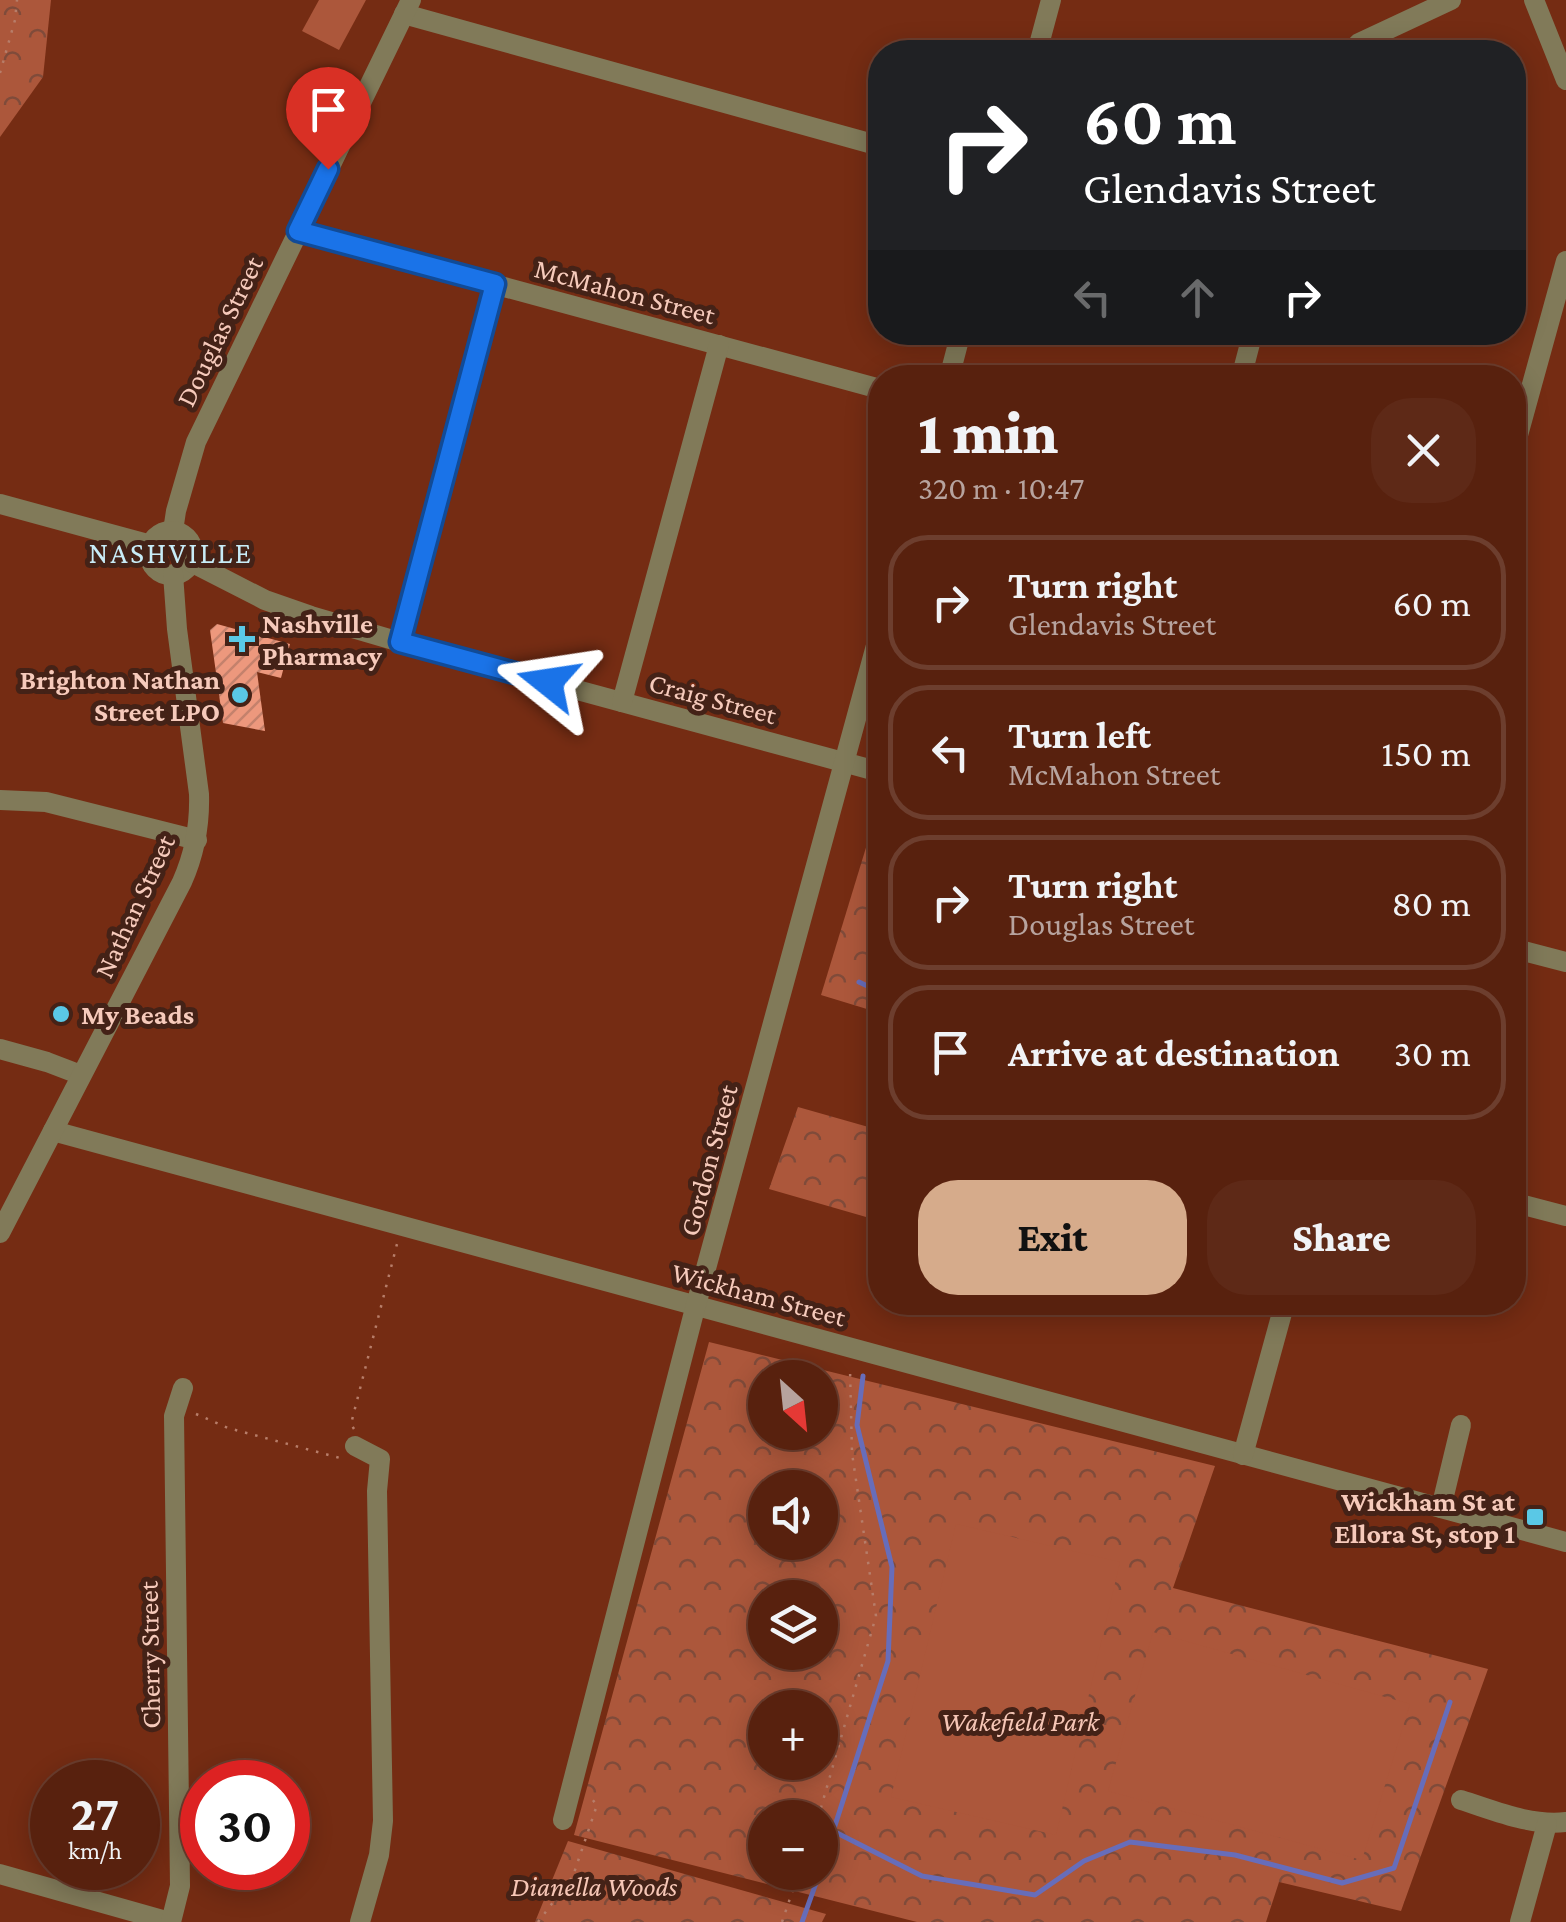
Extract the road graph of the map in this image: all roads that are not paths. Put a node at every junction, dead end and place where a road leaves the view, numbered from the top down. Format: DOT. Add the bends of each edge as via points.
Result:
graph roads {
  1 [pos="1051,0"];
  2 [pos="1451,0"];
  3 [pos="1534,0"];
  4 [pos="408,7"];
  5 [pos="1040,40"];
  6 [pos="1365,40"];
  7 [pos="1566,80"];
  8 [pos="868,142"];
  9 [pos="298,231"];
  10 [pos="1566,261"];
  11 [pos="495,284"];
  12 [pos="719,345"];
  13 [pos="868,385"];
  14 [pos="1526,407"];
  15 [pos="0,504"];
  16 [pos="174,531"];
  17 [pos="151,544"];
  18 [pos="191,562"];
  19 [pos="173,574"];
  20 [pos="400,642"];
  21 [pos="868,677"];
  22 [pos="622,702"];
  23 [pos="845,762"];
  24 [pos="868,769"];
  25 [pos="0,800"];
  26 [pos="197,840"];
  27 [pos="1526,952"];
  28 [pos="1566,962"];
  29 [pos="0,1049"];
  30 [pos="81,1075"];
  31 [pos="54,1131"];
  32 [pos="1526,1206"];
  33 [pos="1566,1216"];
  34 [pos="0,1233"];
  35 [pos="696,1306"];
  36 [pos="1282,1315"];
  37 [pos="179,1396"];
  38 [pos="1461,1425"];
  39 [pos="355,1446"];
  40 [pos="1243,1455"];
  41 [pos="1441,1508"];
  42 [pos="1566,1542"];
  43 [pos="1462,1800"];
  44 [pos="563,1820"];
  45 [pos="1557,1823"];
  46 [pos="0,1874"];
  47 [pos="170,1922"];
  48 [pos="360,1922"];
  49 [pos="1520,1922"];
  1 -- 5 [label="street"];
  2 -- 6 [label="street"];
  3 -- 7 [label="street"];
  4 -- 8 [label="street"];
  4 -- 9 [label="street, Douglas Street"];
  9 -- 11 [label="street, McMahon Street"];
  9 -- 16 [label="street, Douglas Street" via="196,442"];
  10 -- 14 [label="street"];
  11 -- 12 [label="street, McMahon Street"];
  11 -- 20 [label="street"];
  12 -- 13 [label="street, McMahon Street"];
  12 -- 22 [label="street"];
  15 -- 17 [label="street"];
  16 -- 17 [label="street"];
  16 -- 18 [label="street" via="190,542"];
  17 -- 19 [label="street" via="154,566"];
  18 -- 19 [label="street"];
  18 -- 20 [label="street, Craig Street" via="266,600"];
  19 -- 26 [label="street, Nathan Street" via="199,794"];
  20 -- 22 [label="street, Craig Street"];
  21 -- 23 [label="street, Gordon Street"];
  22 -- 23 [label="street, Craig Street"];
  23 -- 24 [label="street, Craig Street"];
  23 -- 35 [label="street, Gordon Street"];
  25 -- 26 [label="street" via="46,802"];
  26 -- 30 [label="street, Nathan Street" via="182,882"];
  27 -- 28 [label="street"];
  29 -- 30 [label="street"];
  30 -- 31 [label="street, Nathan Street"];
  31 -- 34 [label="street, Nathan Street"];
  31 -- 35 [label="street, Wickham Street"];
  32 -- 33 [label="street"];
  35 -- 40 [label="street, Wickham Street"];
  35 -- 44 [label="street, Gordon Street"];
  36 -- 40 [label="street"];
  37 -- 47 [label="street, Cherry Street" via="174,1416 180,1886"];
  38 -- 41 [label="street"];
  39 -- 48 [label="street" via="380,1459 382,1821"];
  40 -- 41 [label="street, Wickham Street"];
  41 -- 42 [label="street, Wickham Street"];
  43 -- 45 [label="street" via="1530,1822"];
  45 -- 49 [label="street"];
  46 -- 47 [label="street"];
}
